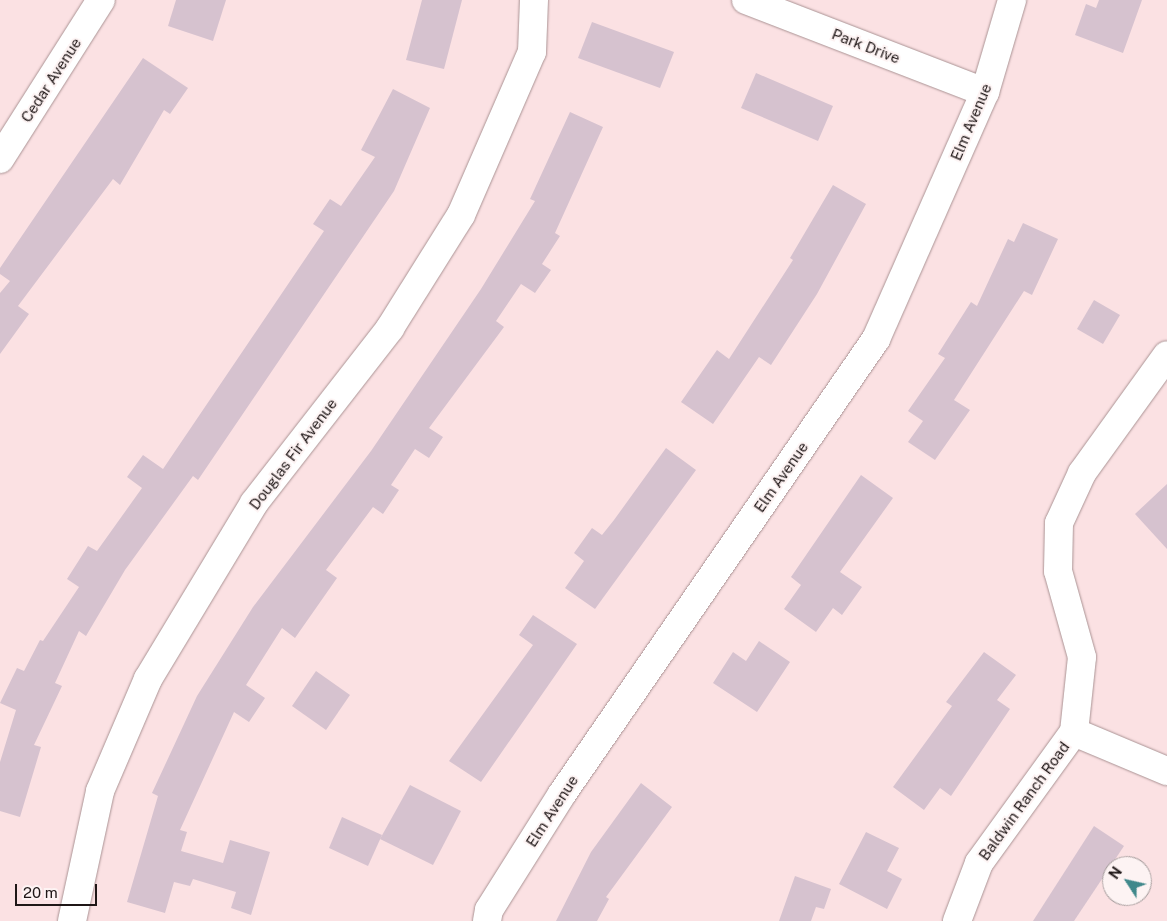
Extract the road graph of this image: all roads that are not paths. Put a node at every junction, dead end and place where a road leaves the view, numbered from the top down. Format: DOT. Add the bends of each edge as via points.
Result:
graph roads {
  1 [pos="101,0"];
  2 [pos="534,0"];
  3 [pos="746,0"];
  4 [pos="1012,0"];
  5 [pos="986,92"];
  6 [pos="0,159"];
  7 [pos="1167,355"];
  8 [pos="1074,732"];
  9 [pos="1167,771"];
  10 [pos="72,921"];
  11 [pos="487,921"];
  12 [pos="957,921"];
  1 -- 6 [label="street, Cedar Avenue"];
  2 -- 10 [label="street, Douglas Fir Avenue" via="532,52 461,215 390,328 254,503 148,679 100,791"];
  3 -- 5 [label="street, Park Drive"];
  4 -- 5 [label="street, Elm Avenue"];
  5 -- 11 [label="street, Elm Avenue" via="876,339 562,794 489,910"];
  7 -- 8 [label="street, Baldwin Ranch Road" via="1082,473 1059,523 1058,571 1082,657"];
  8 -- 9 [label="street"];
  8 -- 12 [label="street, Baldwin Ranch Road" via="979,862"];
}
